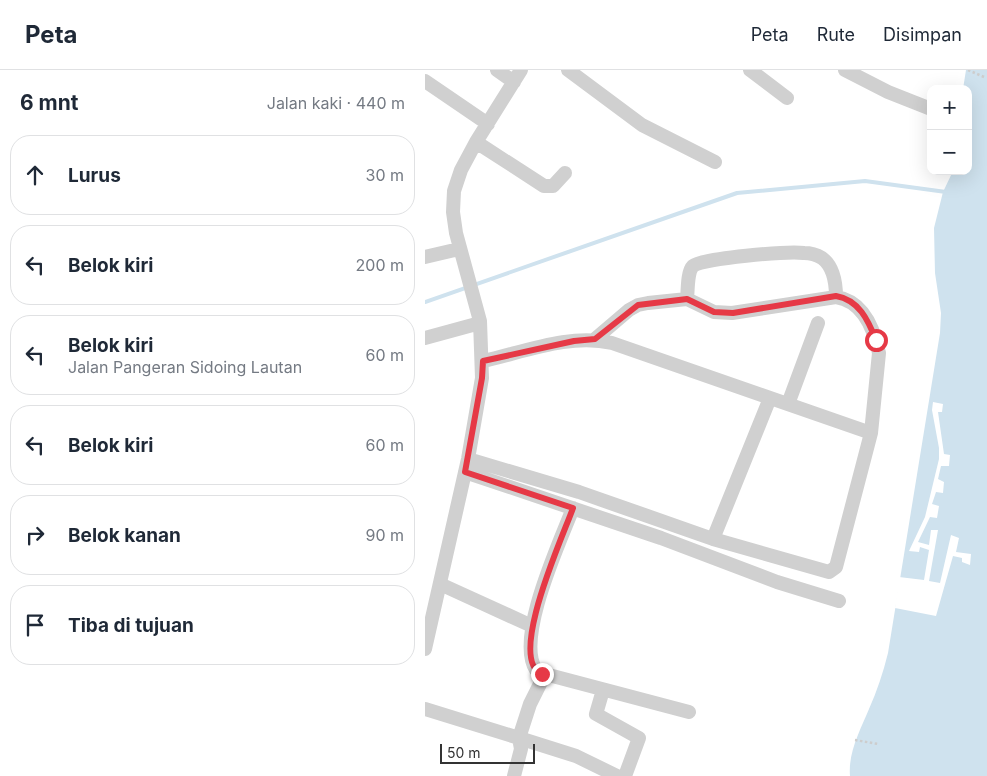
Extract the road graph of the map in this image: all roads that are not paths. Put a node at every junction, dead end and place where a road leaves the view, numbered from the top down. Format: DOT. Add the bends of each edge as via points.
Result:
graph roads {
  1 [pos="497,70"];
  2 [pos="521,70"];
  3 [pos="568,70"];
  4 [pos="749,70"];
  5 [pos="845,70"];
  6 [pos="425,81"];
  7 [pos="514,82"];
  8 [pos="787,98"];
  9 [pos="927,107"];
  10 [pos="490,122"];
  11 [pos="476,142"];
  12 [pos="715,162"];
  13 [pos="565,173"];
  14 [pos="459,249"];
  15 [pos="425,257"];
  16 [pos="836,296"];
  17 [pos="687,299"];
  18 [pos="480,322"];
  19 [pos="818,324"];
  20 [pos="425,338"];
  21 [pos="595,339"];
  22 [pos="483,361"];
  23 [pos="770,398"];
  24 [pos="788,404"];
  25 [pos="871,433"];
  26 [pos="467,465"];
  27 [pos="573,508"];
  28 [pos="713,539"];
  29 [pos="440,584"];
  30 [pos="839,601"];
  31 [pos="531,626"];
  32 [pos="425,649"];
  33 [pos="545,674"];
  34 [pos="603,690"];
  35 [pos="425,709"];
  36 [pos="689,712"];
  37 [pos="519,738"];
  38 [pos="514,776"];
  39 [pos="617,776"];
  40 [pos="625,776"];
  1 -- 7 [label="street"];
  2 -- 7 [label="street"];
  3 -- 12 [label="street" via="642,125"];
  4 -- 8 [label="street"];
  5 -- 9 [label="street"];
  6 -- 10 [label="street"];
  7 -- 10 [label="street"];
  10 -- 11 [label="street"];
  11 -- 13 [label="street" via="544,186 553,186"];
  11 -- 14 [label="street" via="454,191 453,212"];
  14 -- 15 [label="street"];
  14 -- 18 [label="street"];
  16 -- 17 [label="street" via="733,313 714,312"];
  16 -- 17 [label="street" via="830,268 822,258 802,252 697,264 690,271"];
  16 -- 25 [label="street" via="851,300 859,307 876,340 879,362"];
  17 -- 21 [label="street" via="638,305"];
  18 -- 20 [label="street"];
  18 -- 22 [label="street"];
  19 -- 24 [label="street"];
  21 -- 22 [label="street"];
  21 -- 23 [label="street"];
  22 -- 26 [label="street"];
  23 -- 24 [label="street"];
  23 -- 28 [label="street"];
  24 -- 25 [label="street"];
  25 -- 28 [label="street" via="833,570 826,572"];
  26 -- 27 [label="street"];
  26 -- 28 [label="street" via="579,492"];
  26 -- 29 [label="street"];
  27 -- 30 [label="street" via="717,561"];
  27 -- 31 [label="street"];
  29 -- 31 [label="street"];
  29 -- 32 [label="street"];
  31 -- 33 [label="street" via="533,664 536,670"];
  33 -- 34 [label="street"];
  33 -- 37 [label="street" via="530,704"];
  34 -- 36 [label="street"];
  34 -- 40 [label="street" via="596,714 639,738"];
  35 -- 37 [label="street"];
  37 -- 38 [label="street" via="521,750"];
  37 -- 39 [label="street" via="576,756"];
}
